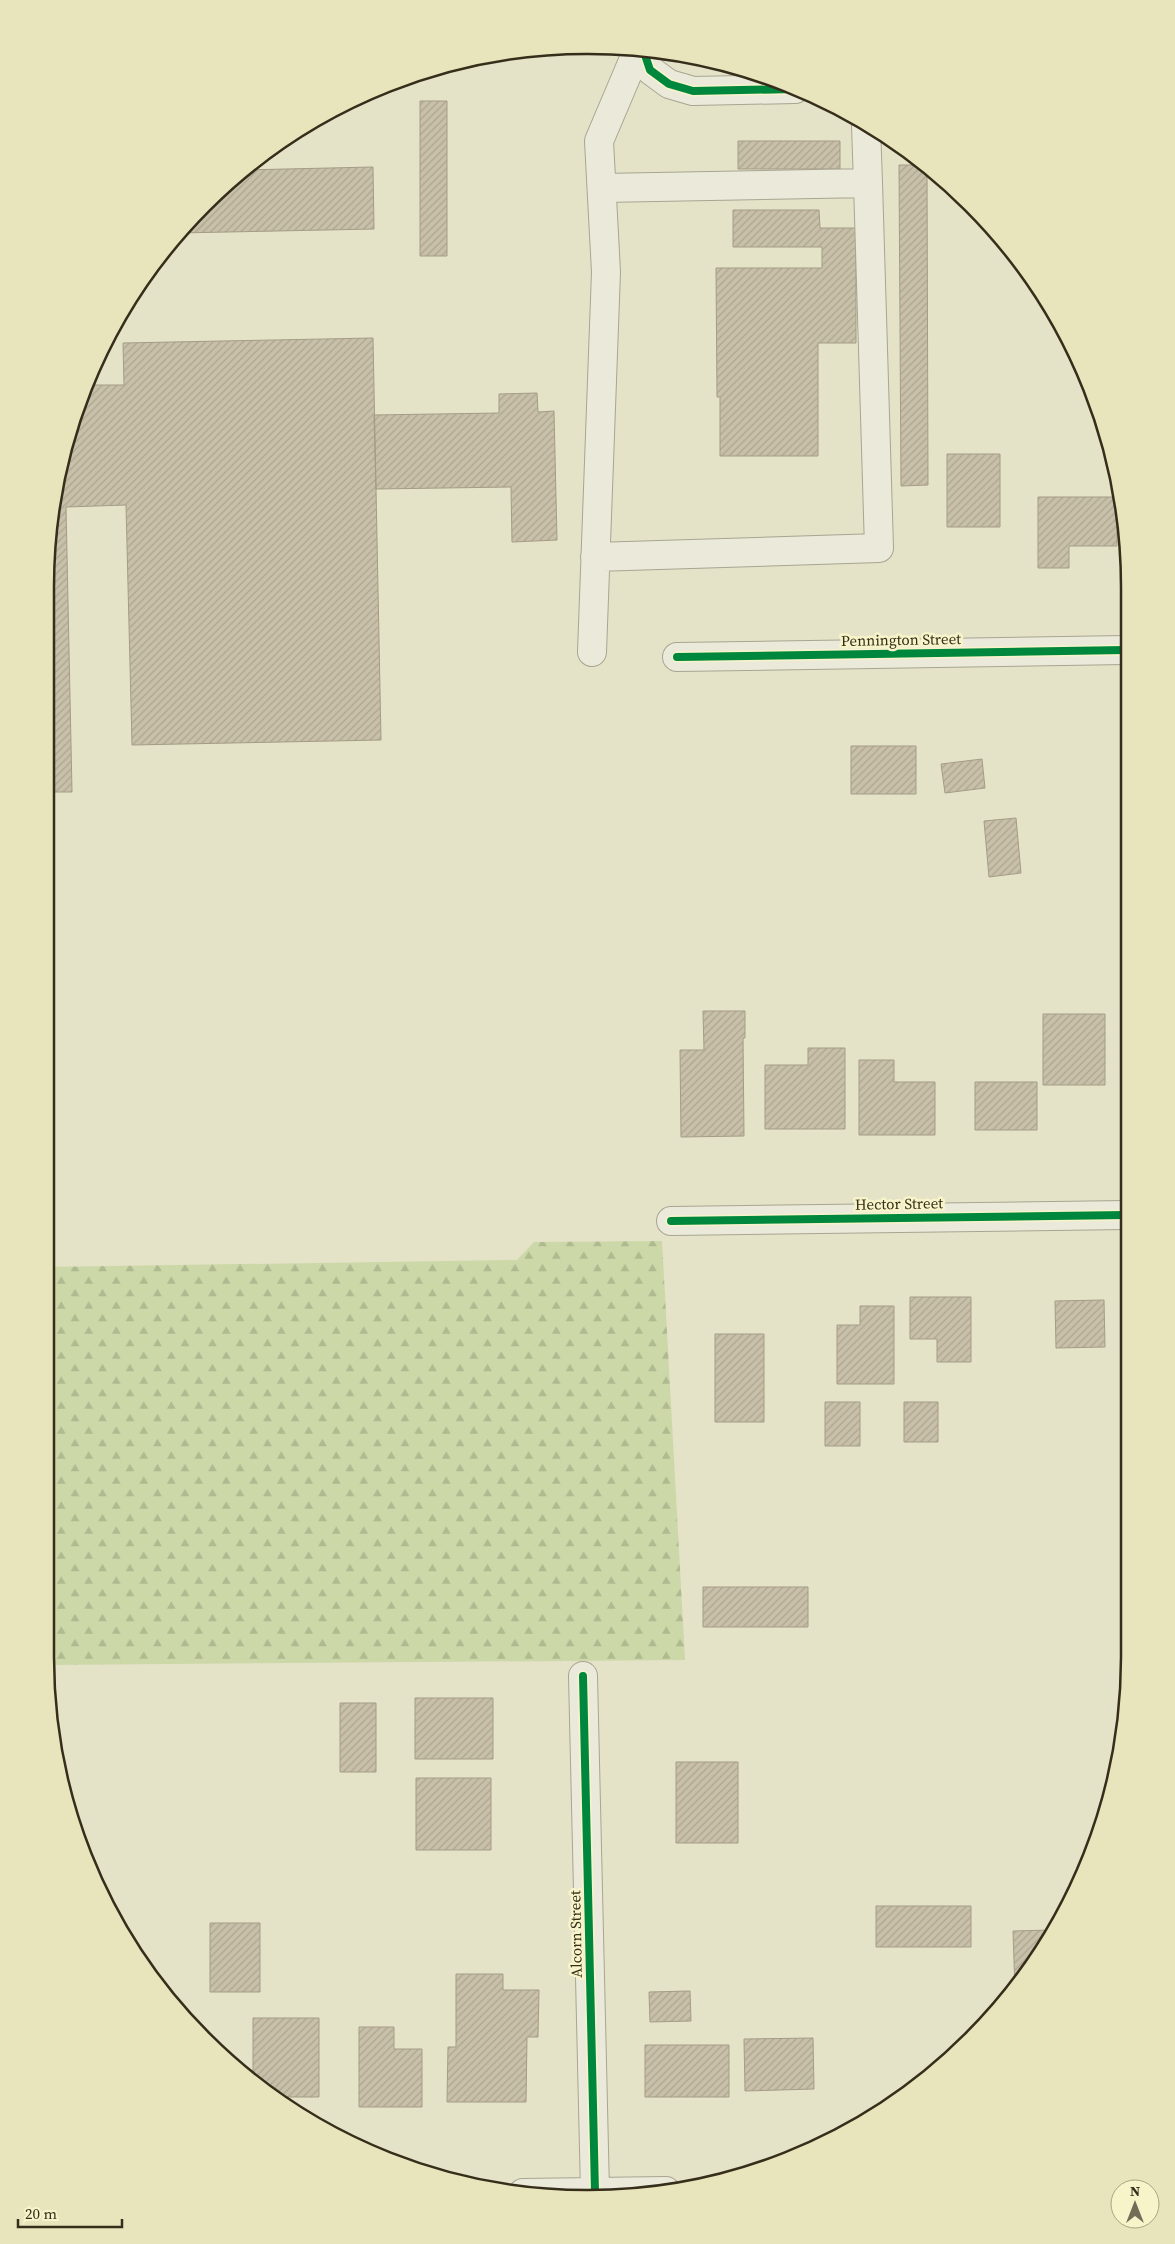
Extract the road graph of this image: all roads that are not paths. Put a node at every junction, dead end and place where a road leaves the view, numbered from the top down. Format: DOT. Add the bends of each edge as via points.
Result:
graph roads {
  1 [pos="635,56"];
  2 [pos="645,57"];
  3 [pos="779,89"];
  4 [pos="866,133"];
  5 [pos="868,183"];
  6 [pos="602,188"];
  7 [pos="595,557"];
  8 [pos="1121,650"];
  9 [pos="592,652"];
  10 [pos="677,657"];
  11 [pos="1121,1215"];
  12 [pos="671,1221"];
  13 [pos="583,1676"];
  14 [pos="595,2190"];
  1 -- 6 [label="street" via="599,141"];
  2 -- 3 [label="street" via="650,70 669,84 693,91"];
  4 -- 5 [label="street"];
  5 -- 6 [label="street"];
  5 -- 7 [label="street" via="879,548"];
  6 -- 7 [label="street" via="606,272"];
  7 -- 9 [label="street"];
  8 -- 10 [label="street, Pennington Street"];
  11 -- 12 [label="street, Hector Street"];
  13 -- 14 [label="street, Alcorn Street"];
}
